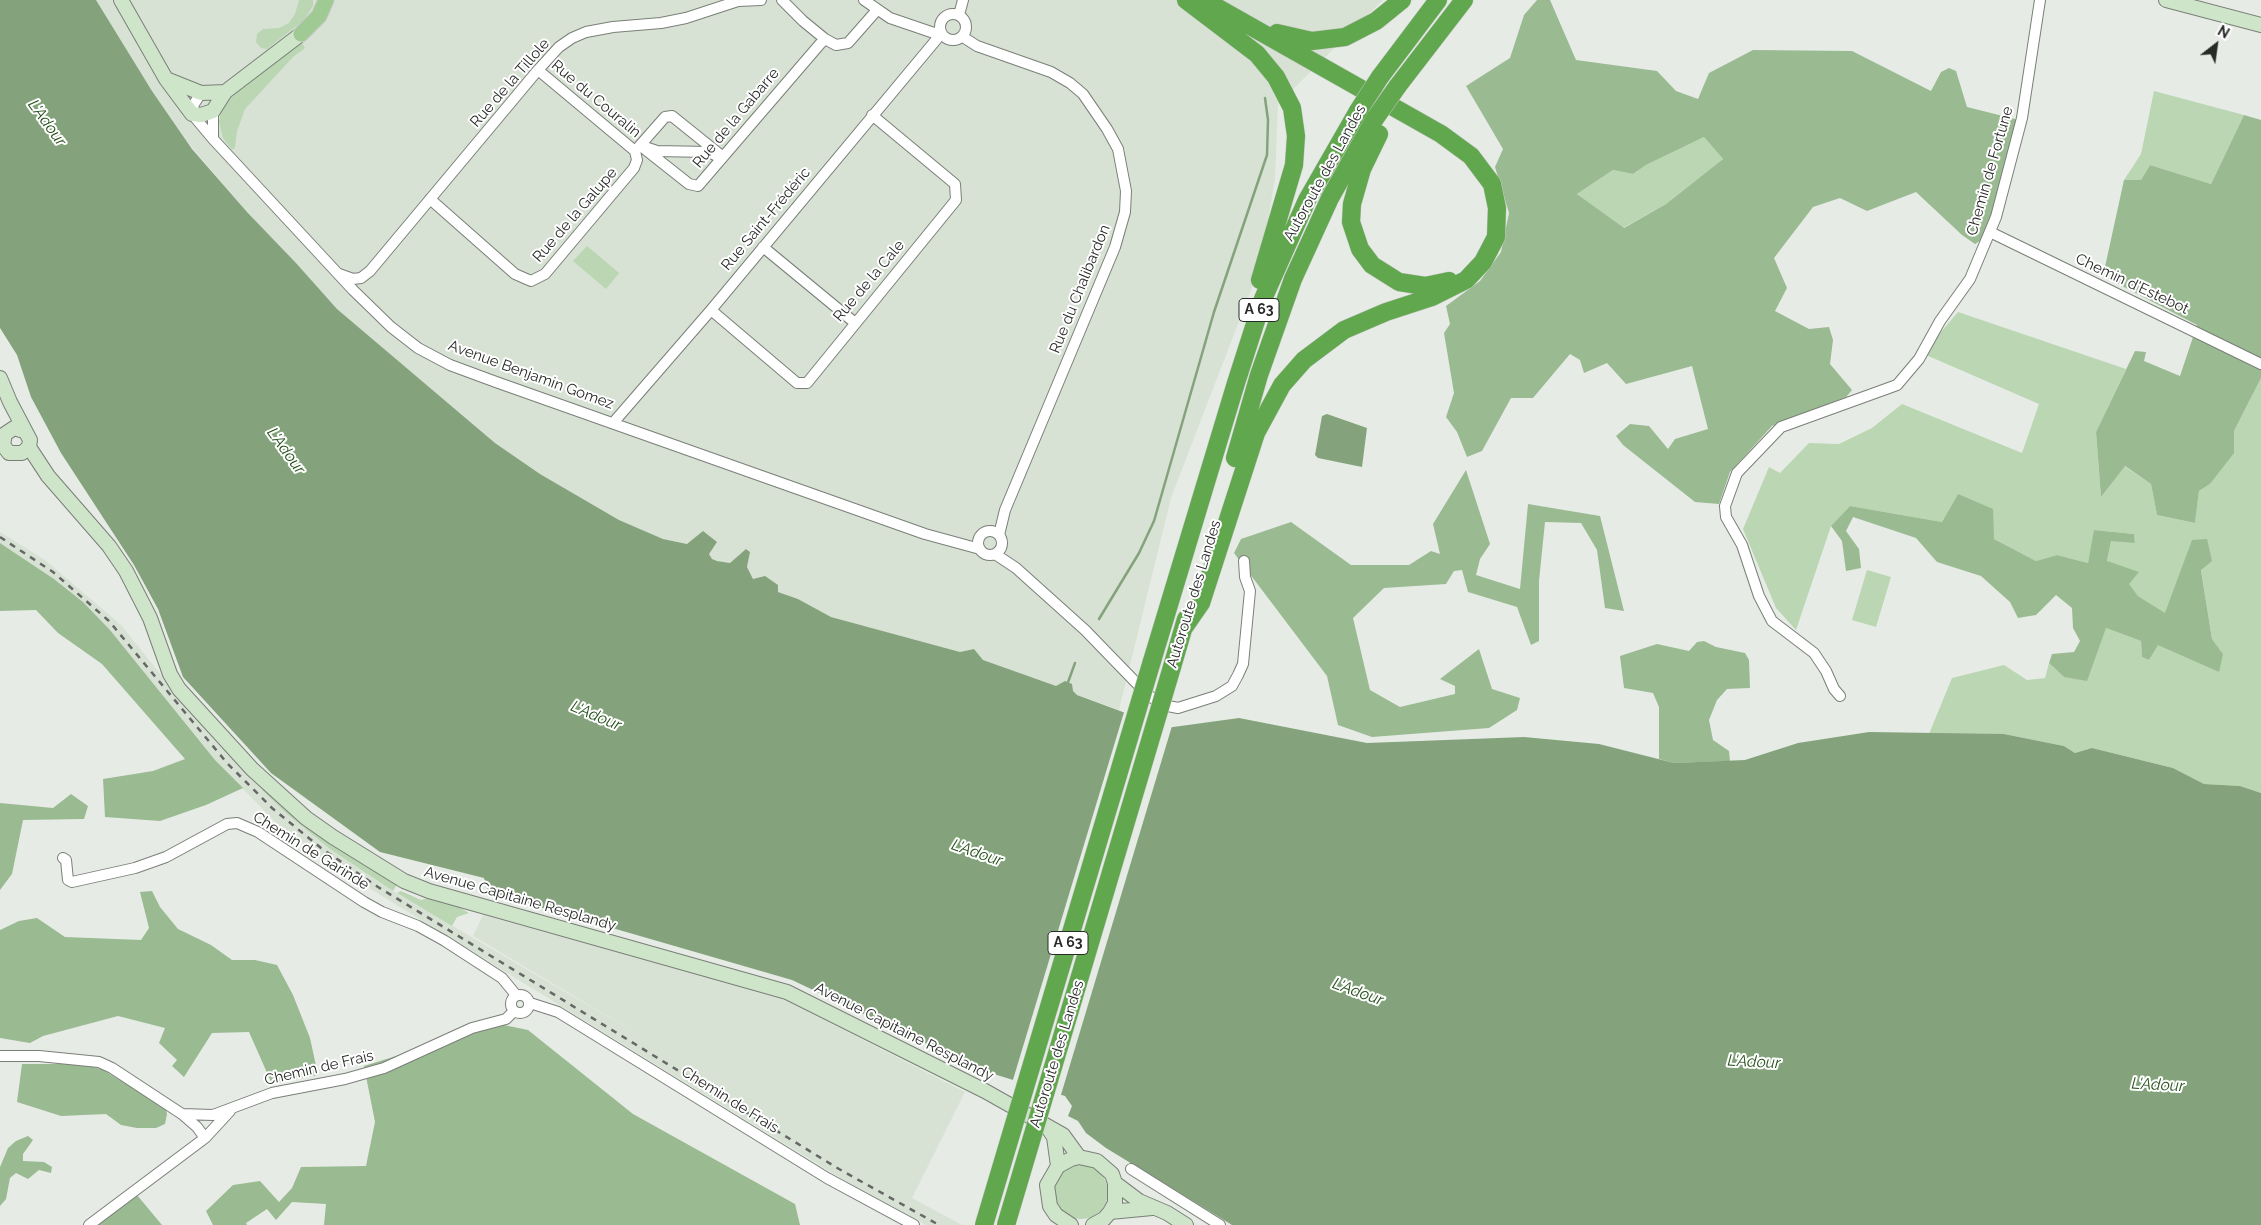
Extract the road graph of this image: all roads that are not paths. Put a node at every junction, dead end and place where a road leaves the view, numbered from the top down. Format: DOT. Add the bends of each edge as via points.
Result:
graph roads {
  1 [pos="121,0"];
  2 [pos="318,0"];
  3 [pos="326,0"];
  4 [pos="761,0"];
  5 [pos="782,0"];
  6 [pos="864,0"];
  7 [pos="964,0"];
  8 [pos="1186,0"];
  9 [pos="1204,0"];
  10 [pos="1402,0"];
  11 [pos="1438,0"];
  12 [pos="1464,0"];
  13 [pos="2040,0"];
  14 [pos="2166,0"];
  15 [pos="2200,4"];
  16 [pos="878,10"];
  17 [pos="959,15"];
  18 [pos="1237,17"];
  19 [pos="2261,25"];
  20 [pos="940,29"];
  21 [pos="301,34"];
  22 [pos="963,37"];
  23 [pos="825,39"];
  24 [pos="538,70"];
  25 [pos="166,79"];
  26 [pos="225,92"];
  27 [pos="200,93"];
  28 [pos="213,111"];
  29 [pos="192,114"];
  30 [pos="872,115"];
  31 [pos="1379,123"];
  32 [pos="213,139"];
  33 [pos="638,149"];
  34 [pos="723,157"];
  35 [pos="430,199"];
  36 [pos="1990,232"];
  37 [pos="763,247"];
  38 [pos="1483,262"];
  39 [pos="338,274"];
  40 [pos="711,310"];
  41 [pos="854,322"];
  42 [pos="2261,364"];
  43 [pos="0,378"];
  44 [pos="10,402"];
  45 [pos="613,423"];
  46 [pos="8,431"];
  47 [pos="24,431"];
  48 [pos="2,446"];
  49 [pos="24,451"];
  50 [pos="1194,524"];
  51 [pos="995,533"];
  52 [pos="981,536"];
  53 [pos="955,543"];
  54 [pos="980,548"];
  55 [pos="998,550"];
  56 [pos="1244,561"];
  57 [pos="1183,629"];
  58 [pos="1840,696"];
  59 [pos="63,858"];
  60 [pos="516,995"];
  61 [pos="530,1003"];
  62 [pos="514,1011"];
  63 [pos="0,1056"];
  64 [pos="231,1110"];
  65 [pos="182,1114"];
  66 [pos="1048,1128"];
  67 [pos="205,1138"];
  68 [pos="1079,1157"];
  69 [pos="1058,1166"];
  70 [pos="1131,1169"];
  71 [pos="1115,1183"];
  72 [pos="1153,1208"];
  73 [pos="1110,1212"];
  74 [pos="1067,1224"];
  75 [pos="89,1225"];
  76 [pos="914,1225"];
  77 [pos="984,1225"];
  78 [pos="1006,1225"];
  79 [pos="1093,1225"];
  80 [pos="1186,1225"];
  81 [pos="1220,1225"];
  1 -- 25 [label="main road, Avenue Benjamin Gomez"];
  2 -- 21 [label="main road" via="317,8"];
  3 -- 21 [label="main road" via="319,16"];
  4 -- 24 [label="street, Rue de la Tillole" via="738,2 661,23 586,32 559,47"];
  5 -- 23 [label="street"];
  6 -- 16 [label="street"];
  7 -- 17 [label="street"];
  8 -- 50 [label="highway" via="1243,42 1269,67 1289,102 1296,136 1294,165 1242,338"];
  9 -- 18 [label="highway"];
  10 -- 18 [label="highway" via="1365,28 1345,37 1325,40 1288,37"];
  11 -- 50 [label="highway, Autoroute des Landes / A 63, bridge" via="1380,77 1307,200 1276,267 1244,358"];
  12 -- 31 [label="highway, Autoroute des Landes / A 63, bridge"];
  13 -- 36 [label="street, Chemin de Fortune" via="2025,103"];
  14 -- 15 [label="main road"];
  15 -- 19 [label="main road"];
  16 -- 20 [label="street" via="918,28"];
  16 -- 23 [label="street" via="848,43 836,45"];
  17 -- 20 [label="street" via="950,14"];
  17 -- 22 [label="street" via="966,25"];
  18 -- 38 [label="highway" via="1441,134 1471,156 1492,184 1497,208 1496,237"];
  20 -- 22 [label="street" via="949,40"];
  20 -- 30 [label="street, Rue Saint-Frédéric"];
  21 -- 26 [label="main road"];
  22 -- 51 [label="street, Rue du Chalibardon" via="977,46 1051,72 1083,94 1118,149 1126,191 1122,228 1115,247"];
  23 -- 34 [label="street, Rue de la Gabarre"];
  24 -- 33 [label="street, Rue du Couralin"];
  24 -- 35 [label="street, Rue de la Tillole"];
  25 -- 27 [label="main road"];
  25 -- 29 [label="main road, Avenue Benjamin Gomez"];
  26 -- 27 [label="main road"];
  26 -- 28 [label="main road"];
  27 -- 29 [label="street"];
  28 -- 29 [label="main road"];
  28 -- 32 [label="street"];
  29 -- 32 [label="street, Avenue Benjamin Gomez"];
  30 -- 37 [label="street, Rue Saint-Frédéric"];
  30 -- 41 [label="street, Rue de la Cale" via="955,184 956,200"];
  31 -- 38 [label="highway" via="1352,204 1353,230 1365,258 1384,275 1417,286 1443,283"];
  31 -- 57 [label="highway, Autoroute des Landes / A 63" via="1330,198 1280,313"];
  32 -- 39 [label="street, Avenue Benjamin Gomez"];
  33 -- 34 [label="street" via="708,152"];
  33 -- 34 [label="street, Rue de la Gabarre" via="695,187"];
  33 -- 34 [label="street, Rue de la Galupe" via="664,117 672,116"];
  33 -- 35 [label="street, Rue de la Galupe" via="634,168 545,274 531,281 515,274"];
  35 -- 39 [label="street, Rue de la Tillole" via="361,278"];
  36 -- 42 [label="street, Chemin d'Estebot"];
  36 -- 58 [label="street, Chemin de Fortune" via="1970,279 1919,358 1897,385 1781,427 1737,473 1725,506 1726,517 1742,545 1759,596 1772,621 1814,653"];
  37 -- 40 [label="street, Rue Saint-Frédéric"];
  37 -- 41 [label="street"];
  38 -- 57 [label="highway" via="1466,280 1449,290 1344,330 1292,372 1272,399 1256,433 1201,603"];
  39 -- 45 [label="street, Avenue Benjamin Gomez" via="391,327 418,348 450,365"];
  40 -- 41 [label="street, Rue de la Cale" via="797,383 807,383"];
  40 -- 45 [label="street, Rue Saint-Frédéric"];
  43 -- 44 [label="main road"];
  44 -- 46 [label="main road"];
  44 -- 47 [label="main road"];
  45 -- 53 [label="street, Avenue Benjamin Gomez"];
  46 -- 47 [label="main road" via="14,428"];
  46 -- 48 [label="main road"];
  47 -- 49 [label="main road" via="30,440"];
  48 -- 49 [label="main road" via="9,453"];
  49 -- 66 [label="main road, Avenue Capitaine Resplandy" via="109,546 126,570 179,689 252,769 333,838 404,881 429,891 787,992 985,1091"];
  50 -- 77 [label="highway, Autoroute des Landes / A 63, bridge"];
  51 -- 52 [label="street"];
  51 -- 55 [label="street"];
  52 -- 53 [label="street"];
  52 -- 54 [label="street"];
  53 -- 54 [label="street, Avenue Benjamin Gomez"];
  54 -- 55 [label="street, Avenue Benjamin Gomez" via="984,553"];
  55 -- 56 [label="street" via="1085,630 1131,679 1163,705 1178,708 1216,696 1232,686 1243,664 1250,591"];
  57 -- 78 [label="highway, Autoroute des Landes / A 63, bridge"];
  59 -- 60 [label="street, Chemin de Garinde" via="68,880 72,882 135,868 166,857 227,824 237,822 258,832 364,902 445,941 502,978"];
  60 -- 61 [label="street, Chemin de Frais" via="526,997"];
  60 -- 62 [label="street" via="511,1004"];
  61 -- 62 [label="street, Chemin de Frais" via="524,1012"];
  61 -- 76 [label="street, Chemin de Frais" via="558,1012 827,1178"];
  62 -- 64 [label="street, Chemin de Frais" via="506,1019 472,1028 384,1068 272,1093"];
  63 -- 65 [label="street" via="99,1062"];
  64 -- 65 [label="street, Chemin de Frais" via="213,1115"];
  64 -- 67 [label="street"];
  65 -- 67 [label="street"];
  66 -- 68 [label="main road, Avenue Capitaine Resplandy" via="1062,1135"];
  66 -- 69 [label="main road" via="1054,1137"];
  67 -- 75 [label="street"];
  68 -- 69 [label="main road"];
  68 -- 71 [label="main road" via="1098,1161 1112,1174"];
  69 -- 74 [label="main road" via="1049,1180 1047,1196 1056,1216"];
  70 -- 81 [label="street"];
  71 -- 72 [label="main road"];
  71 -- 73 [label="main road" via="1116,1198"];
  72 -- 73 [label="main road"];
  72 -- 80 [label="main road"];
  73 -- 79 [label="main road"];
}
